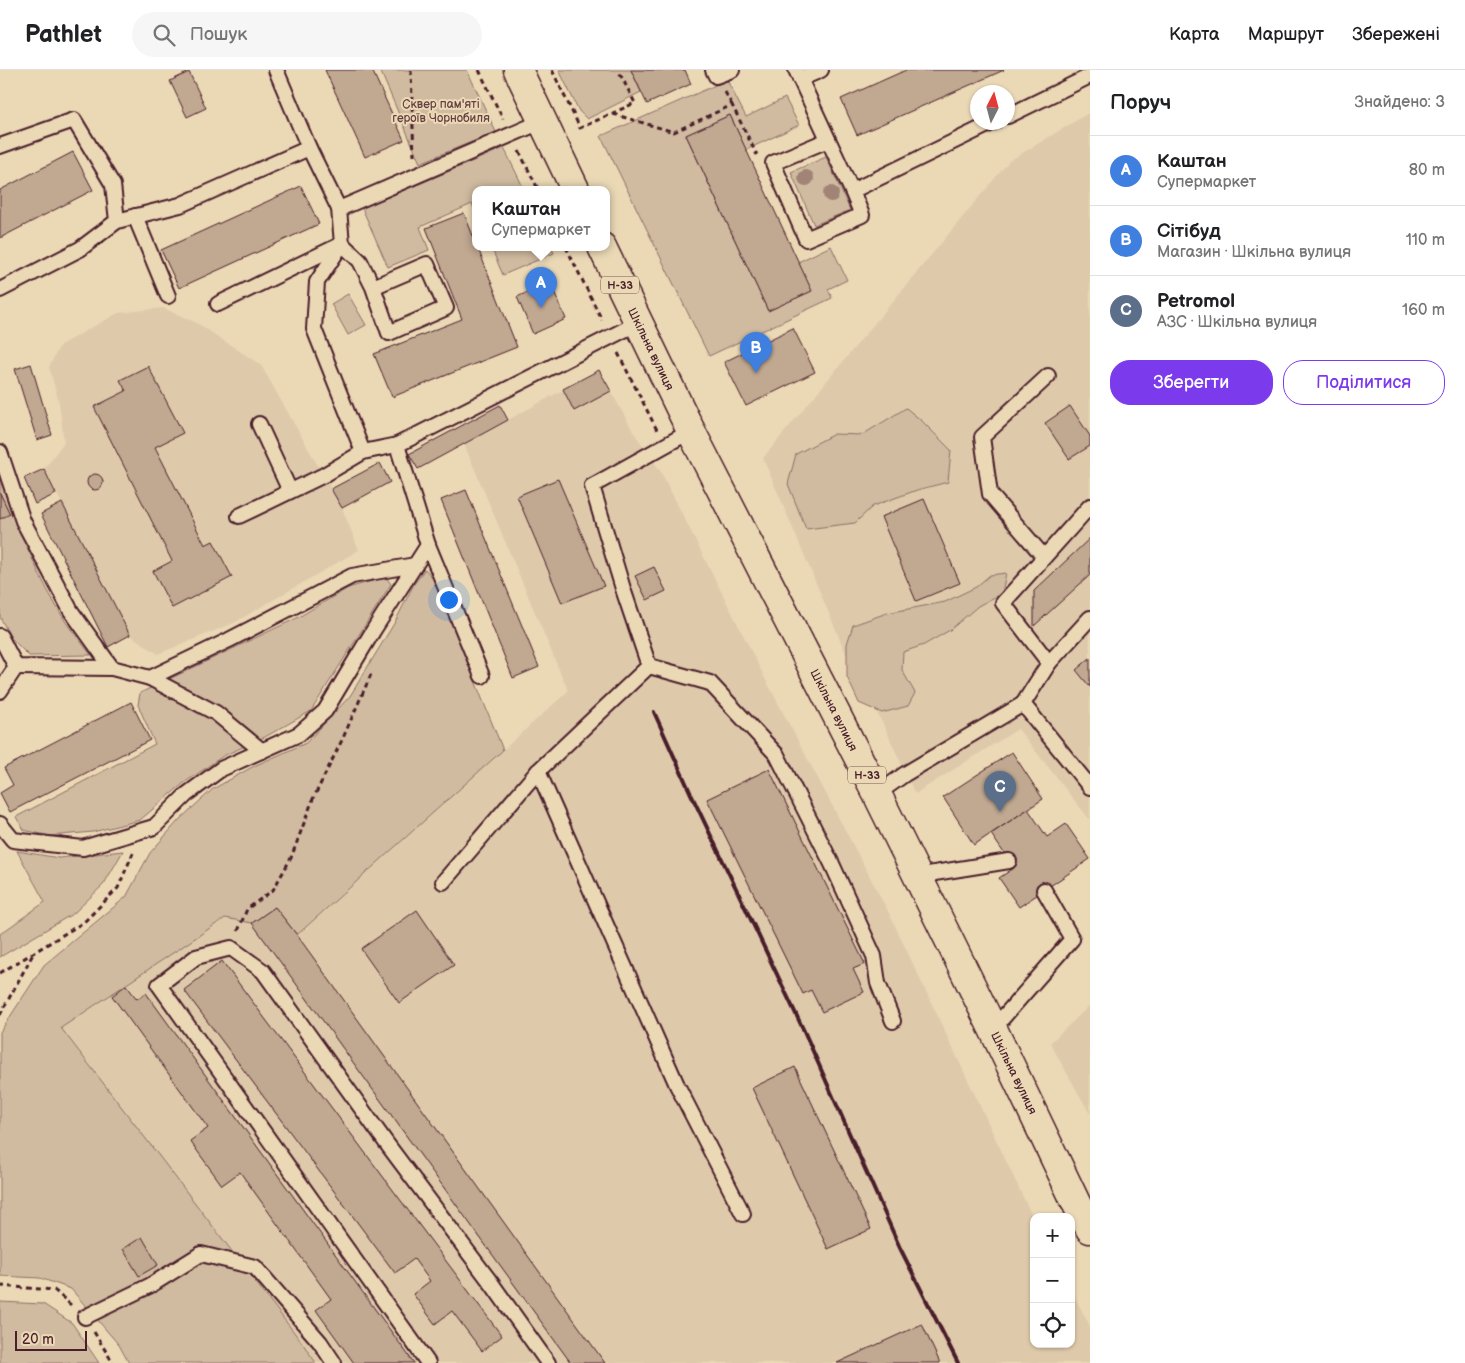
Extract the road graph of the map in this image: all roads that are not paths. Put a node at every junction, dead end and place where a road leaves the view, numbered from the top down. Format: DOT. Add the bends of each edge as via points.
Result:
graph roads {
  1 [pos="276,70"];
  2 [pos="518,70"];
  3 [pos="713,70"];
  4 [pos="732,70"];
  5 [pos="821,70"];
  6 [pos="798,75"];
  7 [pos="1090,76"];
  8 [pos="1015,113"];
  9 [pos="542,120"];
  10 [pos="978,130"];
  11 [pos="828,140"];
  12 [pos="0,146"];
  13 [pos="309,148"];
  14 [pos="574,186"];
  15 [pos="852,191"];
  16 [pos="339,209"];
  17 [pos="135,216"];
  18 [pos="117,221"];
  19 [pos="342,244"];
  20 [pos="604,251"];
  21 [pos="373,287"];
  22 [pos="0,290"];
  23 [pos="168,296"];
  24 [pos="218,304"];
  25 [pos="638,323"];
  26 [pos="1048,376"];
  27 [pos="259,424"];
  28 [pos="691,431"];
  29 [pos="398,445"];
  30 [pos="0,452"];
  31 [pos="363,452"];
  32 [pos="290,491"];
  33 [pos="1090,506"];
  34 [pos="239,516"];
  35 [pos="428,545"];
  36 [pos="1044,557"];
  37 [pos="415,565"];
  38 [pos="1090,618"];
  39 [pos="0,636"];
  40 [pos="1049,663"];
  41 [pos="649,666"];
  42 [pos="16,667"];
  43 [pos="112,668"];
  44 [pos="482,676"];
  45 [pos="150,678"];
  46 [pos="0,691"];
  47 [pos="1023,704"];
  48 [pos="262,751"];
  49 [pos="538,771"];
  50 [pos="1090,787"];
  51 [pos="877,794"];
  52 [pos="0,824"];
  53 [pos="1009,861"];
  54 [pos="916,876"];
  55 [pos="443,882"];
  56 [pos="1044,890"];
  57 [pos="893,1021"];
  58 [pos="993,1029"];
  59 [pos="743,1214"];
  60 [pos="1090,1229"];
  61 [pos="85,1318"];
  62 [pos="334,1363"];
  63 [pos="428,1363"];
  64 [pos="548,1363"];
  1 -- 13 [label="lane"];
  2 -- 9 [label="main road"];
  3 -- 4 [label="lane" via="716,76"];
  5 -- 6 [label="lane"];
  6 -- 11 [label="lane"];
  7 -- 8 [label="lane"];
  9 -- 14 [label="main road"];
  9 -- 16 [label="lane"];
  10 -- 15 [label="lane"];
  11 -- 15 [label="lane"];
  11 -- 15 [label="lane" via="773,163 806,239 862,216"];
  12 -- 18 [label="lane" via="74,120 113,185"];
  13 -- 16 [label="lane"];
  13 -- 17 [label="lane" via="180,205"];
  16 -- 19 [label="lane"];
  17 -- 18 [label="lane"];
  17 -- 23 [label="lane"];
  18 -- 22 [label="lane" via="80,249"];
  19 -- 21 [label="lane" via="360,261"];
  19 -- 24 [label="lane"];
  19 -- 31 [label="lane" via="317,282 314,329"];
  20 -- 25 [label="main road, Шкільна вулиця / Н-33"];
  21 -- 21 [label="lane" via="389,333 446,308 427,264"];
  25 -- 28 [label="main road, Шкільна вулиця / Н-33"];
  25 -- 29 [label="lane"];
  26 -- 36 [label="lane" via="982,437 990,494"];
  27 -- 32 [label="lane"];
  28 -- 41 [label="lane" via="592,486"];
  28 -- 51 [label="main road, Шкільна вулиця / Н-33"];
  29 -- 31 [label="lane"];
  29 -- 35 [label="lane"];
  30 -- 43 [label="lane" via="23,521 71,611"];
  31 -- 32 [label="lane"];
  32 -- 34 [label="lane"];
  33 -- 36 [label="lane"];
  35 -- 37 [label="lane"];
  35 -- 44 [label="lane"];
  36 -- 40 [label="lane" via="1003,603"];
  37 -- 45 [label="lane" via="352,576"];
  37 -- 48 [label="lane" via="326,711 299,734"];
  38 -- 40 [label="lane"];
  39 -- 42 [label="lane"];
  40 -- 47 [label="lane"];
  41 -- 49 [label="lane"];
  41 -- 57 [label="lane" via="710,683 777,755 874,956 878,983"];
  42 -- 43 [label="lane"];
  42 -- 46 [label="lane"];
  43 -- 45 [label="lane"];
  45 -- 48 [label="lane" via="216,713"];
  47 -- 50 [label="lane"];
  47 -- 51 [label="lane"];
  48 -- 52 [label="lane" via="221,769 186,795 154,827 83,848 13,840"];
  49 -- 55 [label="lane"];
  49 -- 59 [label="lane" via="677,1085"];
  51 -- 54 [label="main road, Шкільна вулиця / Н-33"];
  53 -- 54 [label="lane"];
  54 -- 58 [label="main road, Шкільна вулиця / Н-33"];
  56 -- 58 [label="lane" via="1072,939"];
  58 -- 60 [label="main road, Шкільна вулиця / Н-33"];
  61 -- 62 [label="lane" via="152,1285 201,1254 255,1267 320,1342"];
  63 -- 64 [label="lane" via="159,985 196,957 231,948 263,971"];
}
